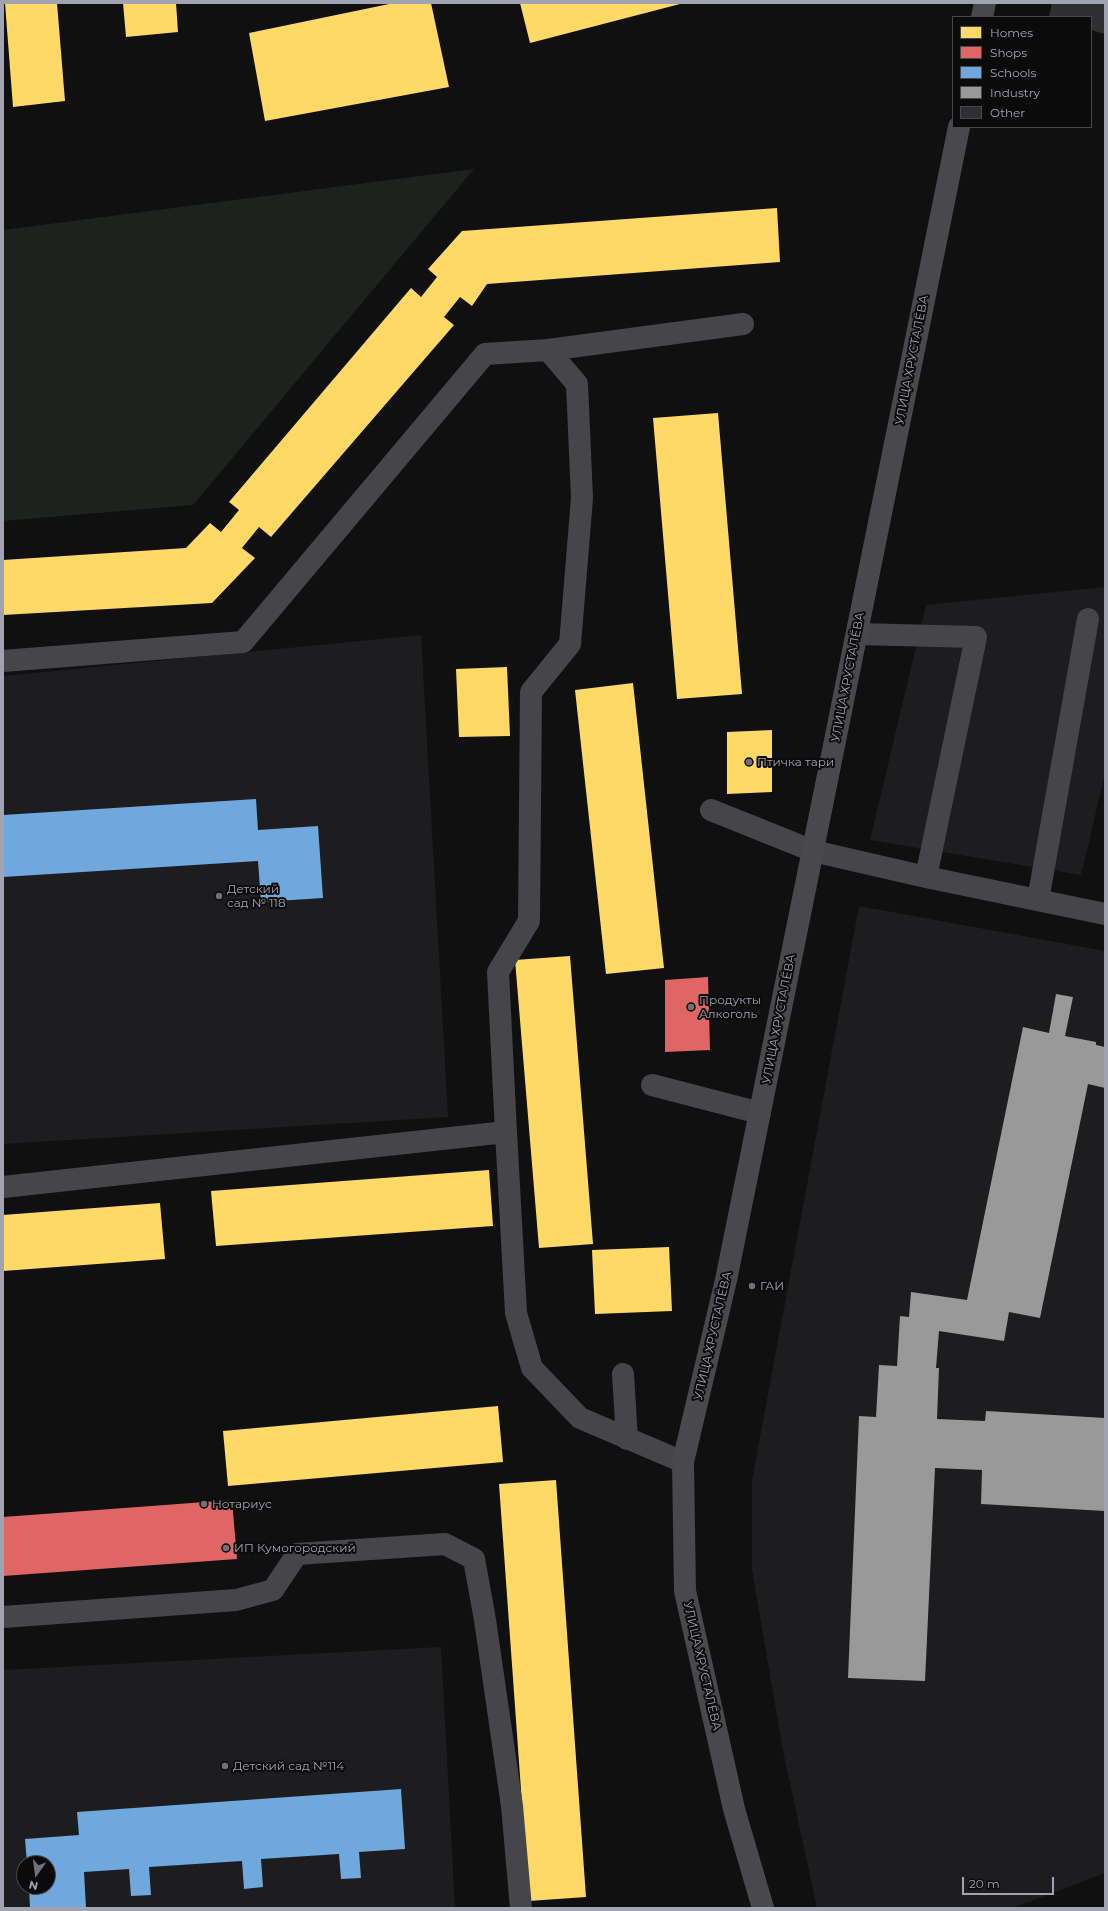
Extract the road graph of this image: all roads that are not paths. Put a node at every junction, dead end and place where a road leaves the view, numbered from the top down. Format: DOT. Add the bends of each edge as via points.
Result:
graph roads {
  1 [pos="985,3"];
  2 [pos="982,16"];
  3 [pos="959,128"];
  4 [pos="743,324"];
  5 [pos="548,350"];
  6 [pos="1088,618"];
  7 [pos="857,634"];
  8 [pos="3,661"];
  9 [pos="711,810"];
  10 [pos="813,851"];
  11 [pos="926,877"];
  12 [pos="1038,900"];
  13 [pos="1105,914"];
  14 [pos="652,1085"];
  15 [pos="760,1113"];
  16 [pos="506,1132"];
  17 [pos="3,1187"];
  18 [pos="623,1374"];
  19 [pos="627,1439"];
  20 [pos="683,1462"];
  21 [pos="3,1617"];
  22 [pos="521,1908"];
  23 [pos="763,1908"];
  1 -- 2 [label="main road"];
  3 -- 7 [label="main road, УЛИЦА ХРУСТАЛЁВА"];
  4 -- 5 [label="street"];
  5 -- 8 [label="street" via="485,354 243,642"];
  5 -- 16 [label="street" via="577,384 582,498 570,644 531,692 529,921 498,972"];
  6 -- 12 [label="street"];
  7 -- 10 [label="main road, УЛИЦА ХРУСТАЛЁВА"];
  7 -- 11 [label="street" via="976,637"];
  9 -- 10 [label="street"];
  10 -- 11 [label="street"];
  10 -- 15 [label="main road, УЛИЦА ХРУСТАЛЁВА"];
  11 -- 12 [label="street"];
  12 -- 13 [label="street"];
  14 -- 15 [label="street"];
  15 -- 20 [label="main road, УЛИЦА ХРУСТАЛЁВА" via="726,1280"];
  16 -- 17 [label="street"];
  16 -- 19 [label="street" via="516,1313 532,1368 580,1418"];
  18 -- 19 [label="street"];
  19 -- 20 [label="street"];
  20 -- 23 [label="main road, УЛИЦА ХРУСТАЛЁВА" via="685,1591 734,1809"];
  21 -- 22 [label="street" via="236,1600 274,1590 297,1554 444,1544 474,1559 512,1806"];
}
